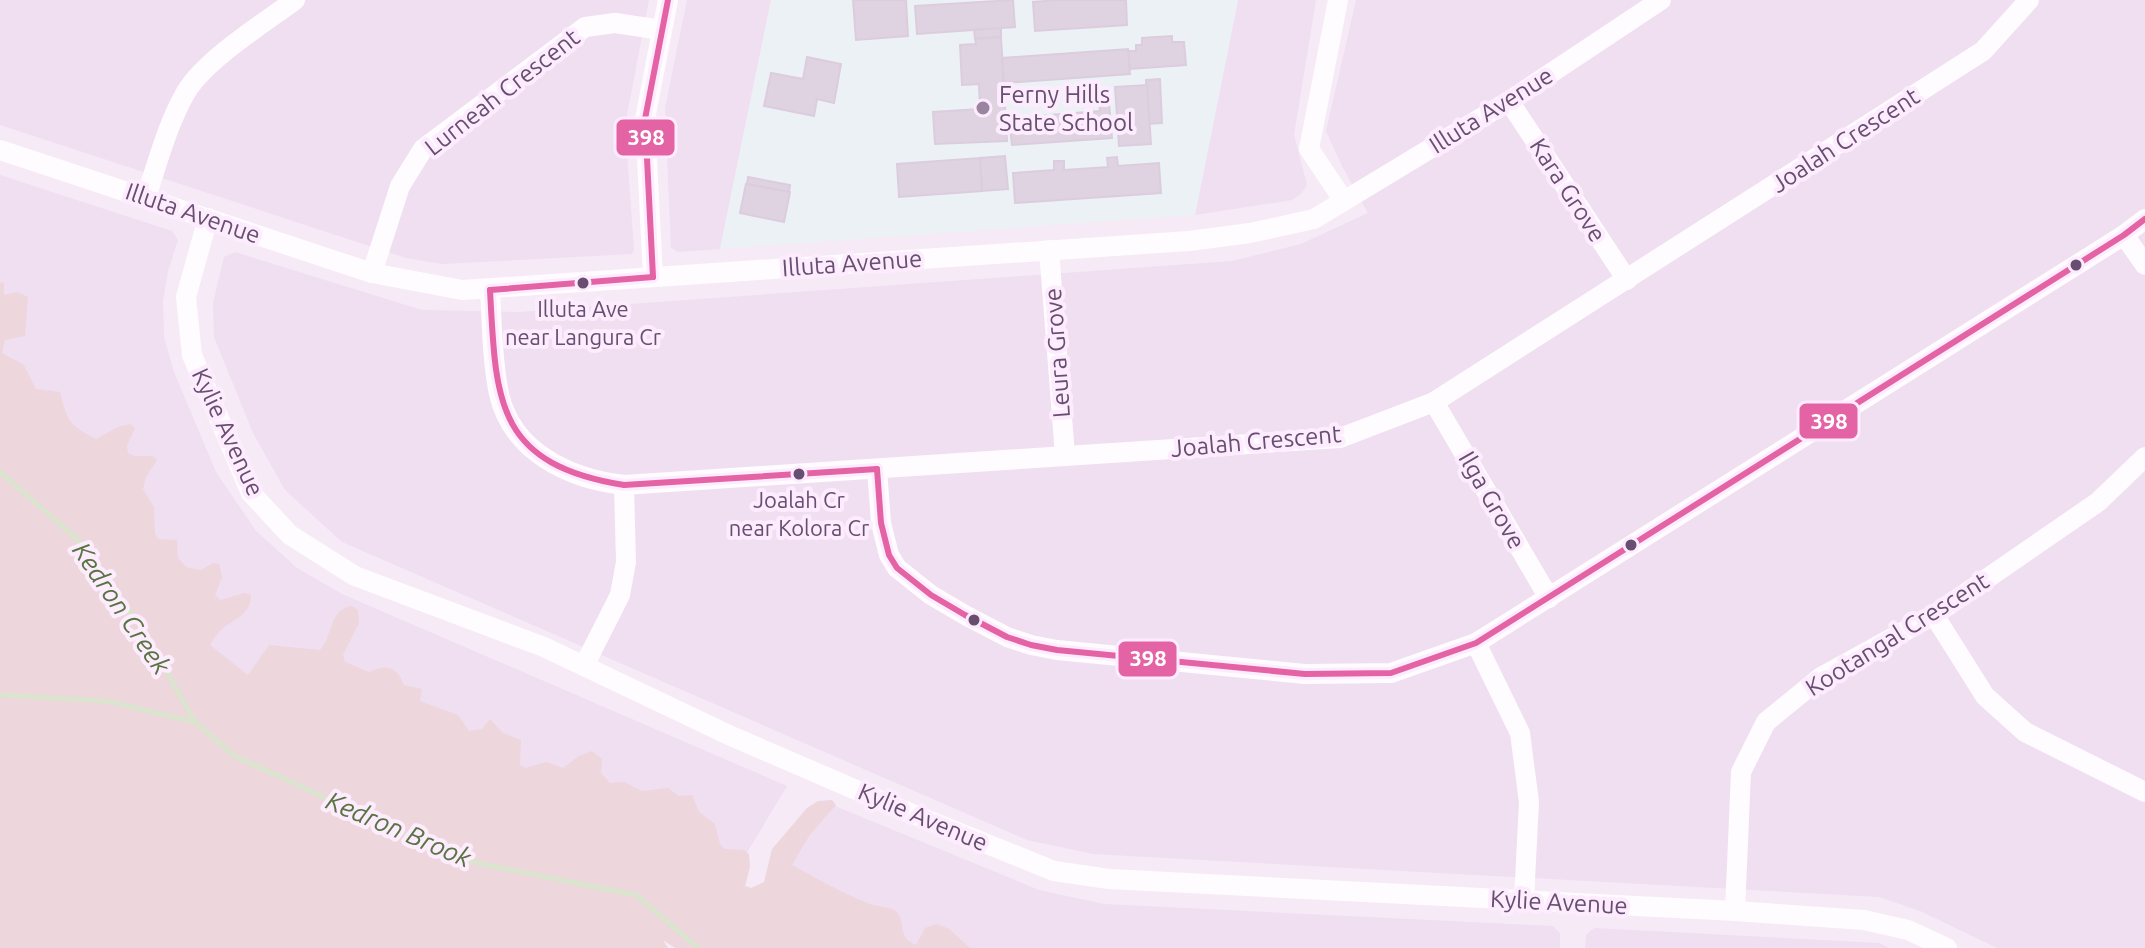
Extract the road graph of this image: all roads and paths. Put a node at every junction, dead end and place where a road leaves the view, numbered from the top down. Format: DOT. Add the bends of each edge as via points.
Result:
graph roads {
  1 [pos="295,0"];
  2 [pos="668,0"];
  3 [pos="1338,0"];
  4 [pos="1661,0"];
  5 [pos="2029,0"];
  6 [pos="662,30"];
  7 [pos="1509,101"];
  8 [pos="0,150"];
  9 [pos="146,197"];
  10 [pos="1344,201"];
  11 [pos="208,218"];
  12 [pos="2145,219"];
  13 [pos="2124,235"];
  14 [pos="1049,250"];
  15 [pos="2145,265"];
  16 [pos="372,273"];
  17 [pos="653,277"];
  18 [pos="1627,280"];
  19 [pos="490,290"];
  20 [pos="1434,402"];
  21 [pos="1065,455"];
  22 [pos="2145,457"];
  23 [pos="877,469"];
  24 [pos="624,485"];
  25 [pos="1549,598"];
  26 [pos="1934,615"];
  27 [pos="1476,643"];
  28 [pos="584,666"];
  29 [pos="2145,792"];
  30 [pos="1524,900"];
  31 [pos="1735,911"];
  32 [pos="1908,939"];
  33 [pos="1947,948"];
  1 -- 9 [label="street" via="220,56 188,89"];
  2 -- 6 [label="street"];
  3 -- 10 [label="street" via="1309,149"];
  4 -- 7 [label="street, Illuta Avenue"];
  5 -- 18 [label="street, Joalah Crescent" via="1983,51"];
  6 -- 16 [label="street, Lurneah Crescent" via="615,23 585,27 423,149 400,186"];
  6 -- 17 [label="street" via="645,119"];
  7 -- 10 [label="street, Illuta Avenue"];
  7 -- 18 [label="street, Kara Grove"];
  8 -- 9 [label="street, Illuta Avenue"];
  9 -- 11 [label="street, Illuta Avenue"];
  10 -- 14 [label="street, Illuta Avenue" via="1314,219 1250,233"];
  11 -- 16 [label="street, Illuta Avenue"];
  11 -- 28 [label="street, Kylie Avenue" via="186,297 192,355 251,493 290,535 355,576"];
  12 -- 13 [label="street"];
  13 -- 15 [label="street"];
  13 -- 25 [label="street"];
  14 -- 17 [label="street, Illuta Avenue"];
  14 -- 21 [label="street, Leura Grove"];
  16 -- 19 [label="street, Illuta Avenue" via="433,286"];
  17 -- 19 [label="street, Illuta Avenue"];
  18 -- 20 [label="street, Joalah Crescent"];
  19 -- 24 [label="street, Joalah Crescent" via="500,396 524,443 574,474"];
  20 -- 21 [label="street, Joalah Crescent" via="1340,438"];
  20 -- 25 [label="street, Ilga Grove"];
  21 -- 23 [label="street, Joalah Crescent"];
  22 -- 26 [label="street, Kootangal Crescent" via="2098,502"];
  23 -- 24 [label="street, Joalah Crescent"];
  23 -- 27 [label="street" via="881,523 897,568 965,615 1031,645 1305,674 1391,673"];
  24 -- 28 [label="street" via="626,562 620,595"];
  25 -- 27 [label="street"];
  26 -- 29 [label="street" via="1985,696 2025,732"];
  26 -- 31 [label="street, Kootangal Crescent" via="1821,677 1766,722 1741,772"];
  27 -- 30 [label="street" via="1520,733 1529,802"];
  28 -- 30 [label="street, Kylie Avenue" via="731,736 1054,871 1109,879"];
  30 -- 31 [label="street, Kylie Avenue"];
  31 -- 32 [label="street, Kylie Avenue" via="1864,920"];
  32 -- 33 [label="street, Kylie Avenue"];
}
